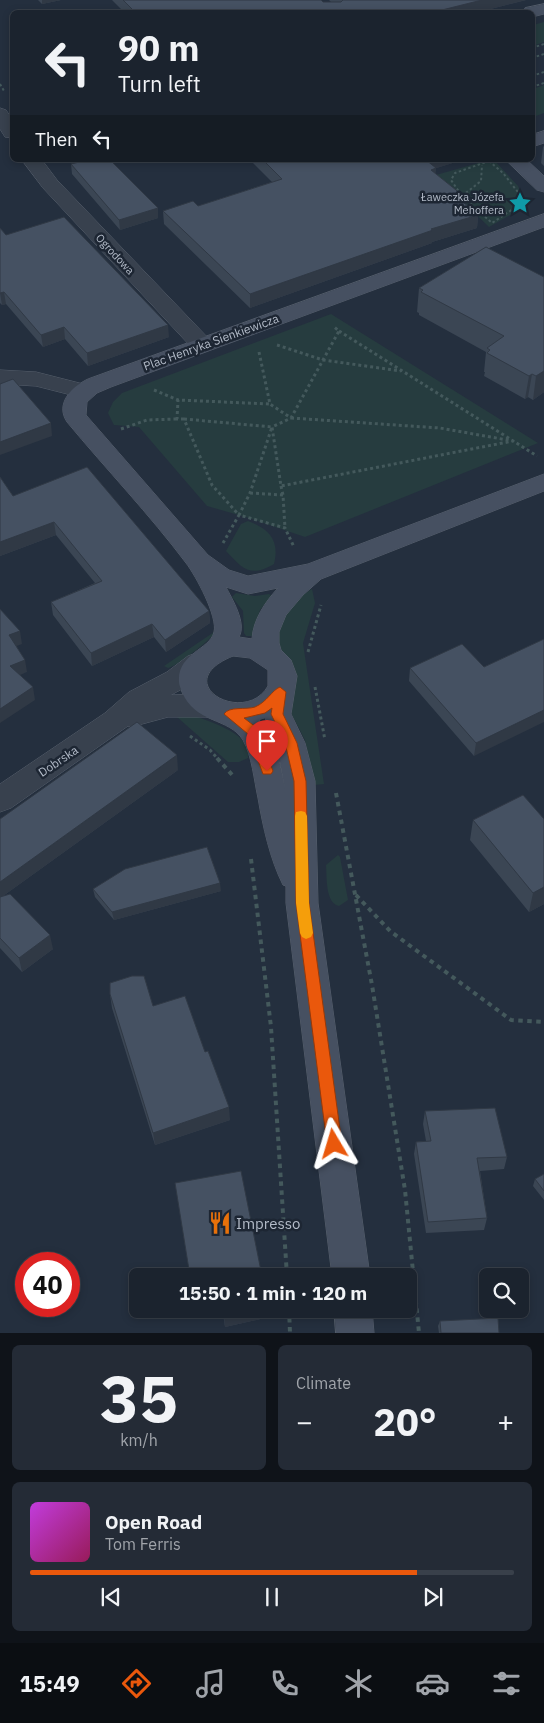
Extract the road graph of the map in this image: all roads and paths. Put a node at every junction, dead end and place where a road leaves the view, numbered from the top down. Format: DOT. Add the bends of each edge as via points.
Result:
graph roads {
  1 [pos="0,114"];
  2 [pos="10,130"];
  3 [pos="34,162"];
  4 [pos="487,162"];
  5 [pos="492,162"];
  6 [pos="482,165"];
  7 [pos="510,167"];
  8 [pos="509,180"];
  9 [pos="544,186"];
  10 [pos="462,196"];
  11 [pos="544,220"];
  12 [pos="327,321"];
  13 [pos="339,331"];
  14 [pos="202,345"];
  15 [pos="276,345"];
  16 [pos="259,349"];
  17 [pos="323,360"];
  18 [pos="401,371"];
  19 [pos="0,377"];
  20 [pos="150,387"];
  21 [pos="83,391"];
  22 [pos="178,400"];
  23 [pos="270,404"];
  24 [pos="291,418"];
  25 [pos="177,419"];
  26 [pos="184,419"];
  27 [pos="272,427"];
  28 [pos="116,431"];
  29 [pos="513,441"];
  30 [pos="544,460"];
  31 [pos="544,482"];
  32 [pos="281,486"];
  33 [pos="250,492"];
  34 [pos="282,495"];
  35 [pos="239,515"];
  36 [pos="284,528"];
  37 [pos="222,544"];
  38 [pos="198,560"];
  39 [pos="312,573"];
  40 [pos="269,655"];
  41 [pos="208,656"];
  42 [pos="310,661"];
  43 [pos="314,680"];
  44 [pos="280,692"];
  45 [pos="218,710"];
  46 [pos="115,721"];
  47 [pos="187,734"];
  48 [pos="327,746"];
  49 [pos="236,783"];
  50 [pos="334,784"];
  51 [pos="0,800"];
  52 [pos="250,850"];
  53 [pos="355,894"];
  54 [pos="302,903"];
  55 [pos="544,1022"];
  56 [pos="286,1268"];
  57 [pos="350,1268"];
  58 [pos="289,1318"];
  59 [pos="354,1318"];
  60 [pos="290,1333"];
  61 [pos="355,1333"];
  62 [pos="419,1333"];
  1 -- 2 [label="street"];
  3 -- 14 [label="street, Ogrodowa" via="50,184"];
  4 -- 6 [label="path"];
  5 -- 7 [label="path"];
  6 -- 10 [label="path" via="481,181"];
  6 -- 10 [label="path" via="453,174 452,183"];
  7 -- 9 [label="street"];
  8 -- 10 [label="path" via="521,196 518,206 491,224"];
  11 -- 14 [label="street, Plac Henryka Sienkiewicza"];
  12 -- 13 [label="path"];
  13 -- 17 [label="path"];
  13 -- 18 [label="path"];
  14 -- 21 [label="street, Plac Henryka Sienkiewicza"];
  15 -- 17 [label="path"];
  16 -- 23 [label="path"];
  17 -- 18 [label="path"];
  17 -- 24 [label="path"];
  18 -- 29 [label="path"];
  19 -- 21 [label="street" via="36,379"];
  20 -- 22 [label="path"];
  21 -- 38 [label="street" via="75,400 75,417"];
  22 -- 23 [label="path"];
  22 -- 25 [label="path"];
  23 -- 24 [label="path"];
  24 -- 27 [label="path"];
  24 -- 29 [label="path" via="440,428"];
  25 -- 26 [label="path"];
  25 -- 28 [label="path" via="147,420"];
  26 -- 27 [label="path"];
  26 -- 35 [label="path" via="212,485"];
  27 -- 32 [label="path"];
  27 -- 33 [label="path"];
  29 -- 30 [label="path"];
  29 -- 32 [label="path"];
  31 -- 39 [label="street"];
  32 -- 34 [label="path"];
  33 -- 34 [label="path"];
  33 -- 35 [label="path"];
  34 -- 36 [label="path"];
  35 -- 36 [label="path"];
  35 -- 37 [label="path"];
  36 -- 39 [label="path" via="300,559"];
  38 -- 39 [label="street" via="220,576 248,585"];
  38 -- 41 [label="street" via="225,612 228,633"];
  39 -- 40 [label="street" via="293,588 272,615 264,640"];
  39 -- 42 [label="path" via="328,596 322,601 308,651"];
  40 -- 41 [label="street" via="258,649 231,646"];
  40 -- 44 [label="street" via="282,672"];
  41 -- 45 [label="street" via="192,674 192,685 197,697"];
  41 -- 46 [label="street, Dobrska" via="177,679 138,700"];
  43 -- 48 [label="path"];
  44 -- 45 [label="street" via="272,702 246,714"];
  44 -- 54 [label="street" via="277,714 291,743 300,781"];
  45 -- 46 [label="street, Dobrska" via="180,704"];
  45 -- 54 [label="street" via="252,731 259,744 277,822"];
  46 -- 51 [label="street, Dobrska"];
  47 -- 49 [label="path" via="210,750 233,774"];
  50 -- 53 [label="path"];
  52 -- 56 [label="path" via="271,1027"];
  53 -- 55 [label="path" via="390,931 511,1020"];
  53 -- 62 [label="path" via="405,1190"];
  54 -- 57 [label="street"];
  58 -- 60 [label="path"];
  59 -- 61 [label="street"];
}
